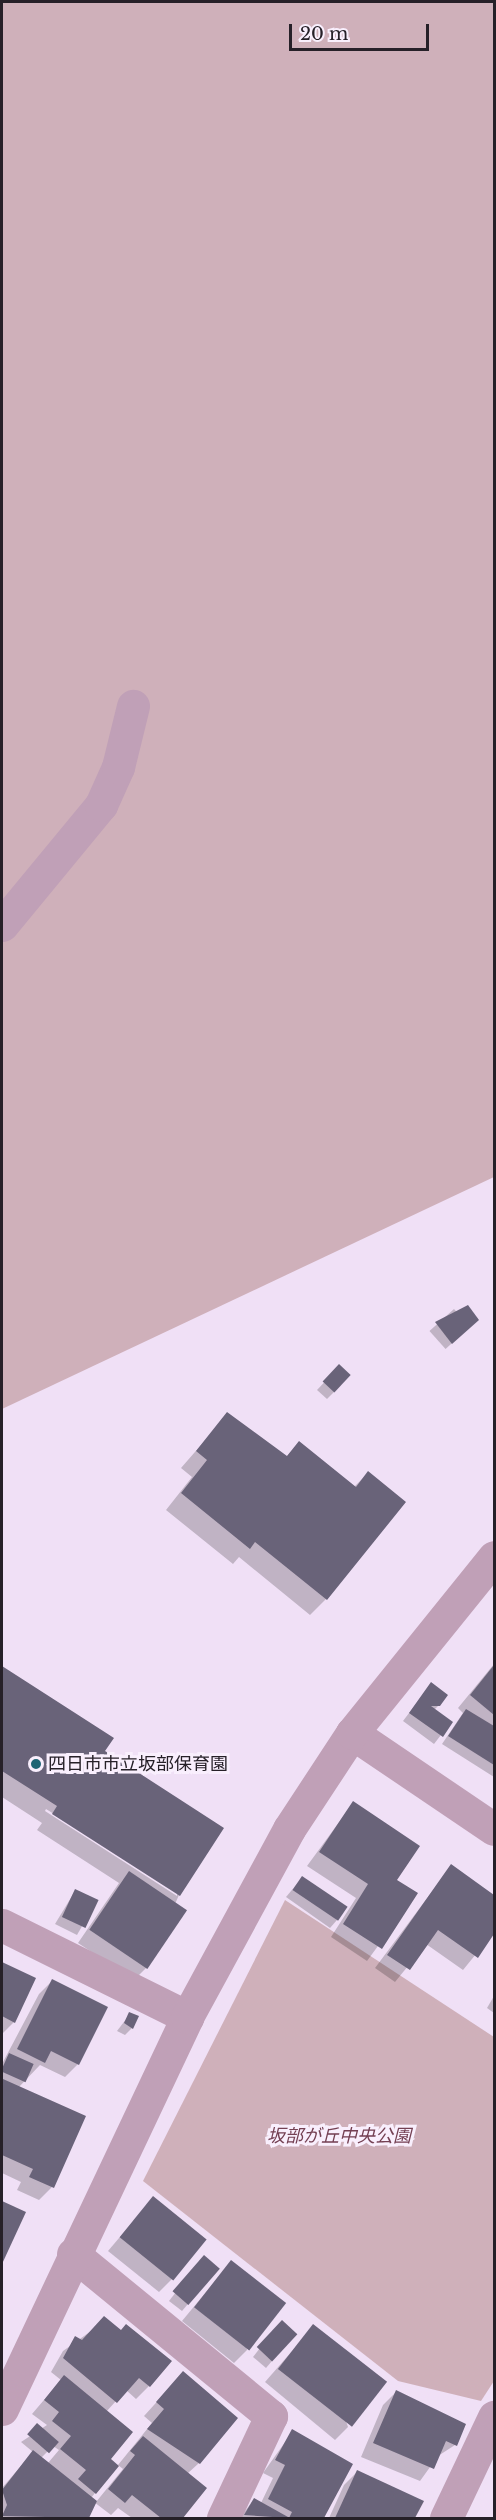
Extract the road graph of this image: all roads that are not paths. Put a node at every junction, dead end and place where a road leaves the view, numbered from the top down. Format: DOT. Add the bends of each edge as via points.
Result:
graph roads {
  1 [pos="133,706"];
  2 [pos="2,925"];
  3 [pos="495,1557"];
  4 [pos="352,1733"];
  5 [pos="495,1830"];
  6 [pos="2,1925"];
  7 [pos="187,2017"];
  8 [pos="74,2254"];
  9 [pos="2,2409"];
  10 [pos="495,2417"];
  11 [pos="487,2453"];
  12 [pos="223,2518"];
  13 [pos="446,2518"];
  1 -- 2 [label="street" via="118,767 101,805"];
  3 -- 4 [label="street"];
  4 -- 5 [label="street"];
  4 -- 7 [label="street" via="289,1829"];
  6 -- 7 [label="street"];
  7 -- 8 [label="street"];
  8 -- 9 [label="street"];
  8 -- 12 [label="street" via="271,2416"];
  10 -- 11 [label="street"];
  11 -- 13 [label="street"];
}
